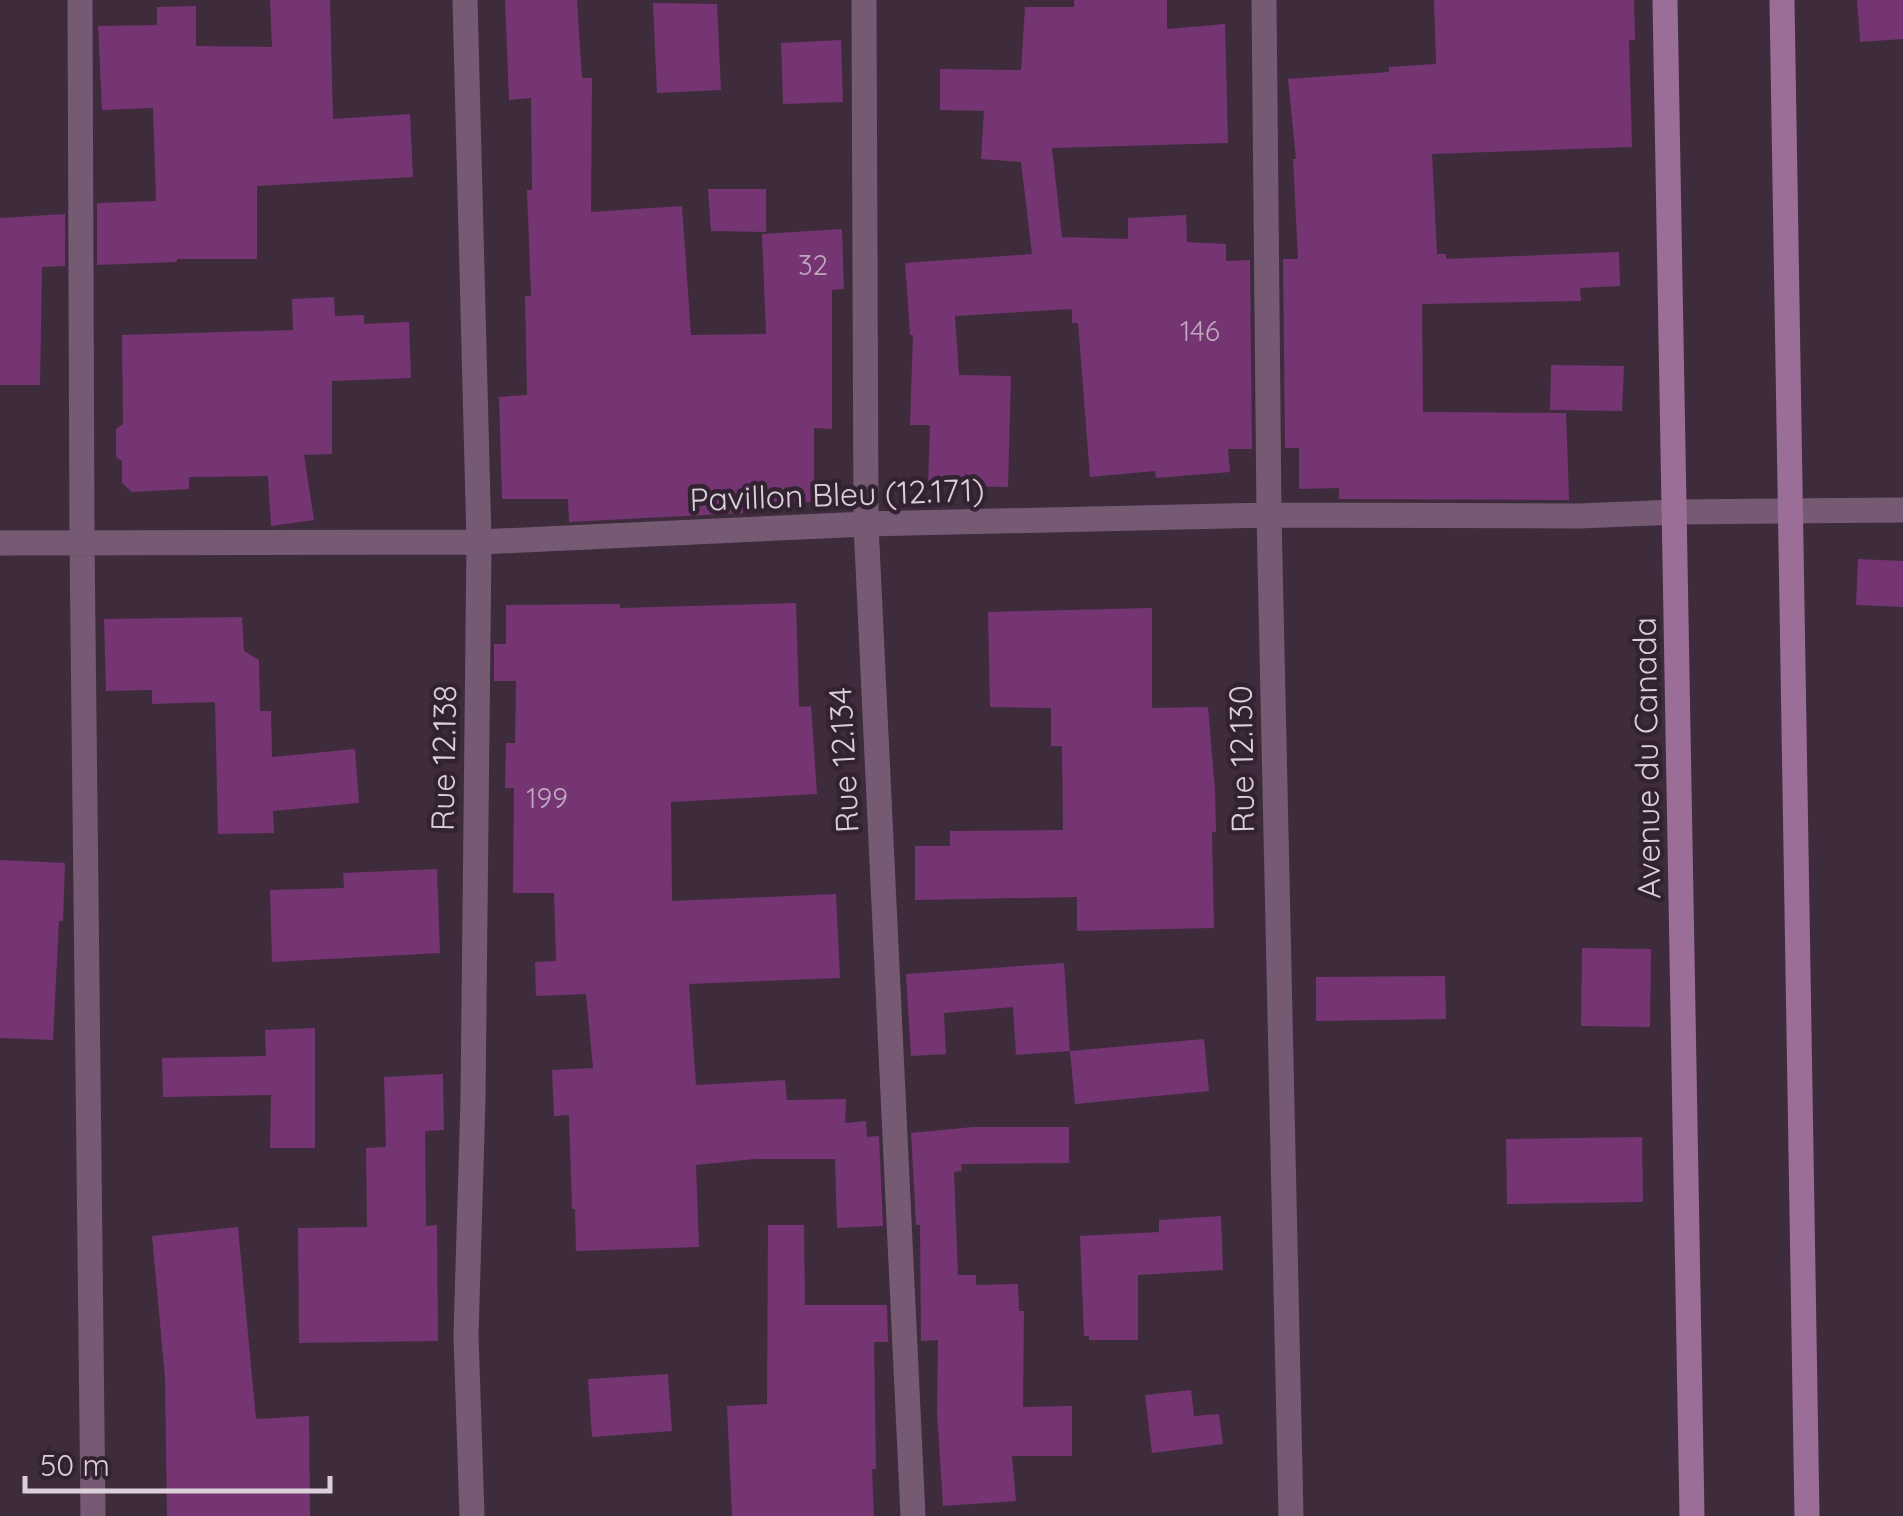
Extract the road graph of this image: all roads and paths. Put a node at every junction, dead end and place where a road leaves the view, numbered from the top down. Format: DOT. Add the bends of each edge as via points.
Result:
graph roads {
  1 [pos="80,0"];
  2 [pos="465,0"];
  3 [pos="864,0"];
  4 [pos="1264,0"];
  5 [pos="1666,0"];
  6 [pos="1782,0"];
  7 [pos="1903,510"];
  8 [pos="1791,511"];
  9 [pos="1676,512"];
  10 [pos="1269,515"];
  11 [pos="866,524"];
  12 [pos="82,542"];
  13 [pos="479,542"];
  14 [pos="0,543"];
  15 [pos="94,1516"];
  16 [pos="472,1516"];
  17 [pos="913,1516"];
  18 [pos="1292,1516"];
  19 [pos="1692,1516"];
  20 [pos="1807,1516"];
  1 -- 12 [label="street"];
  2 -- 13 [label="street, Rue 12.138"];
  3 -- 11 [label="street, Rue 12.134"];
  4 -- 10 [label="street, Rue 12.130"];
  5 -- 9 [label="main road, Avenue du Canada"];
  6 -- 8 [label="main road"];
  7 -- 8 [label="street, Pavillon Bleu (12.171)"];
  8 -- 9 [label="street, Pavillon Bleu (12.171)"];
  8 -- 20 [label="main road"];
  9 -- 10 [label="street, Pavillon Bleu (12.171)"];
  9 -- 19 [label="main road, Avenue du Canada"];
  10 -- 11 [label="street, Pavillon Bleu (12.171)"];
  10 -- 18 [label="street, Rue 12.130"];
  11 -- 13 [label="street, Pavillon Bleu (12.171)"];
  11 -- 17 [label="street, Rue 12.134"];
  12 -- 13 [label="street, Pavillon Bleu (12.171)"];
  12 -- 14 [label="street, Pavillon Bleu (12.171)"];
  12 -- 15 [label="street"];
  13 -- 16 [label="street, Rue 12.138" via="466,1335"];
}
